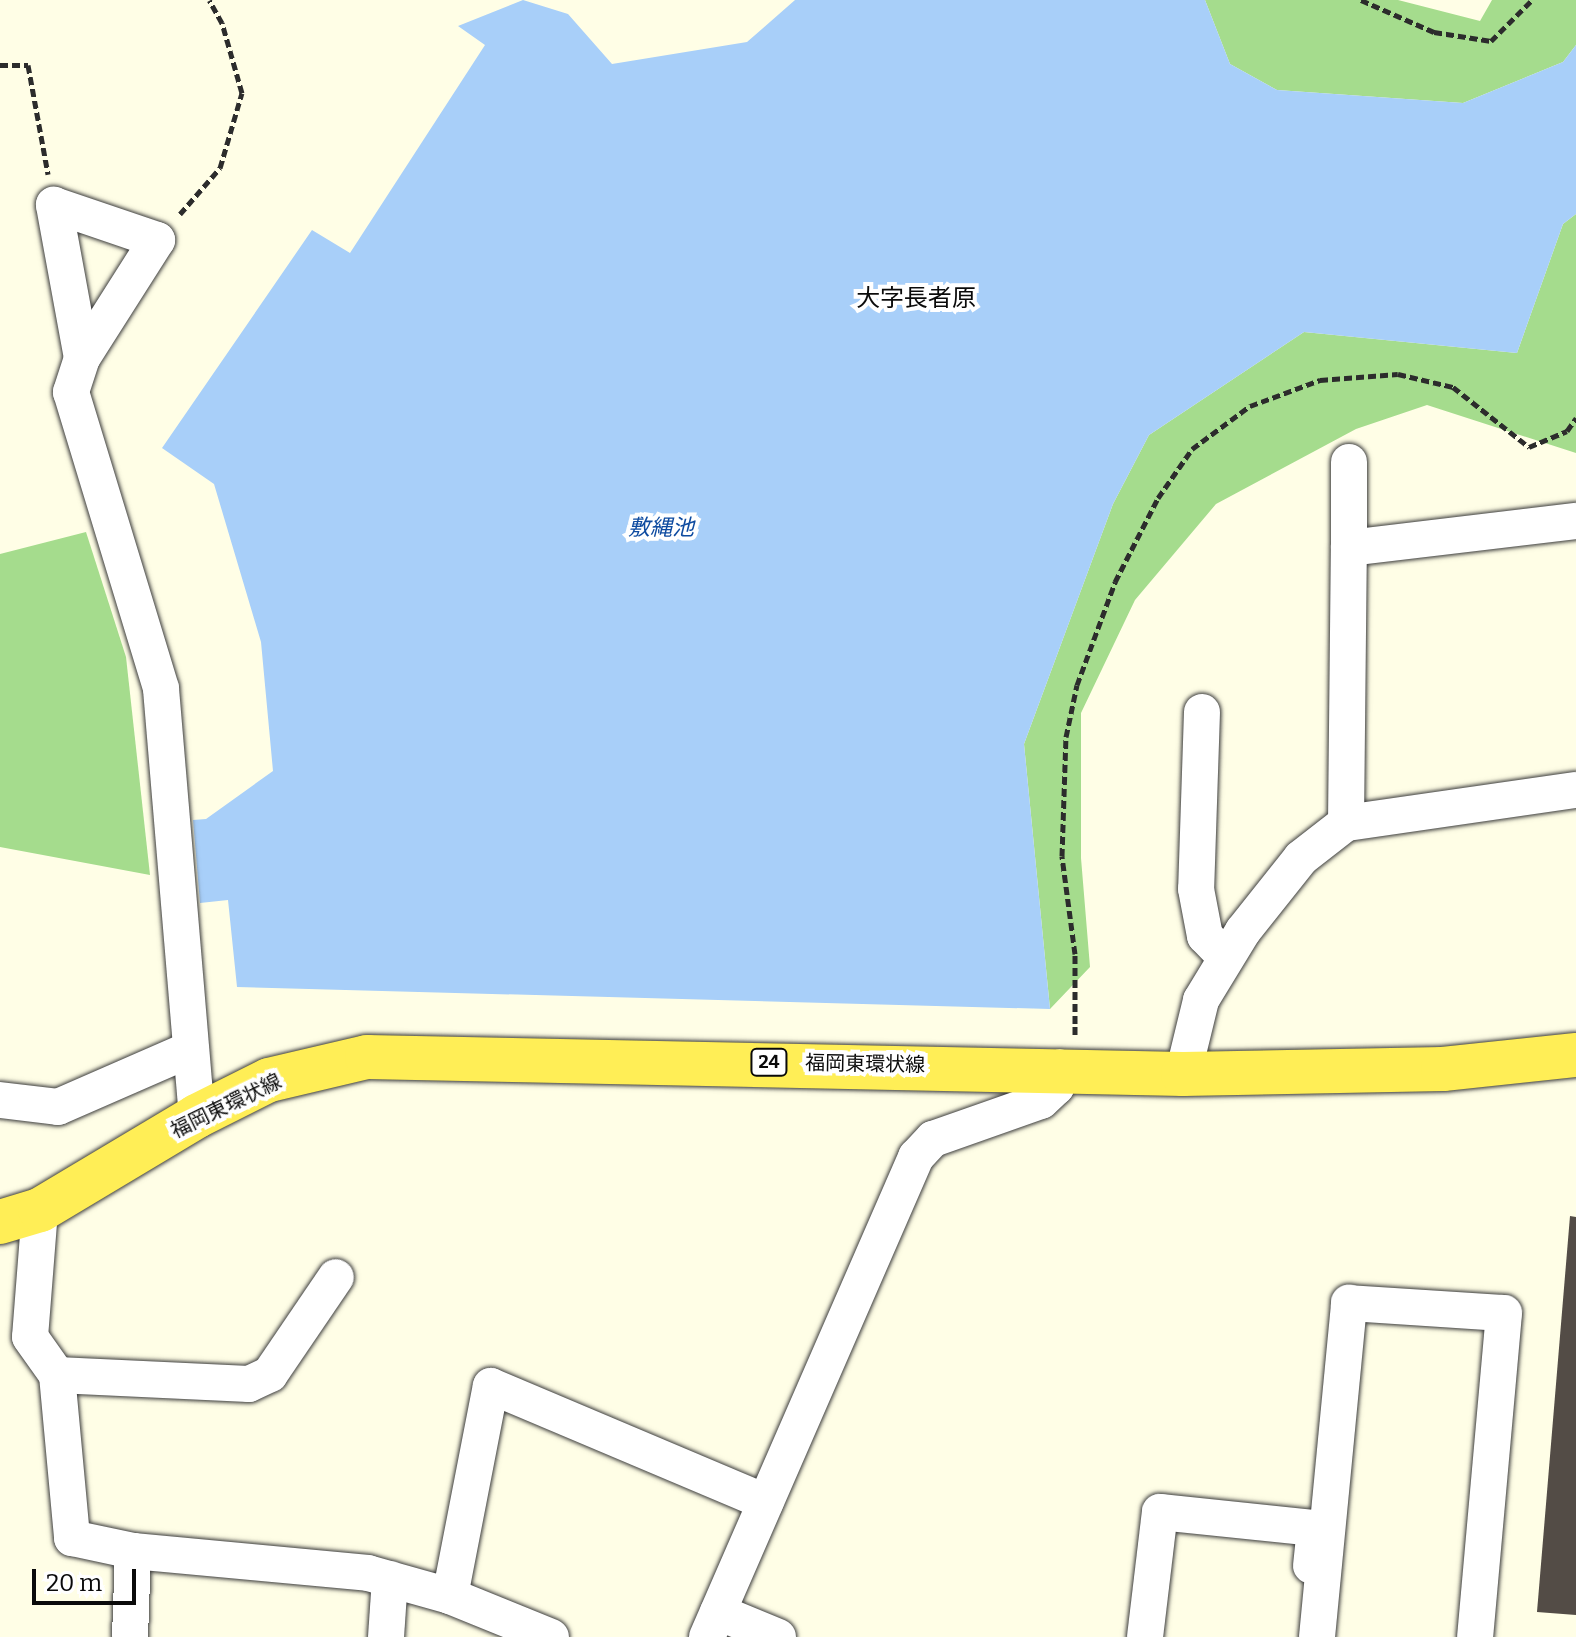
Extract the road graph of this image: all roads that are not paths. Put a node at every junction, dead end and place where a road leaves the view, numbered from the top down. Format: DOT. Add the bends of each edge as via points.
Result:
graph roads {
  1 [pos="82,358"];
  2 [pos="1349,462"];
  3 [pos="1576,521"];
  4 [pos="1349,548"];
  5 [pos="1202,712"];
  6 [pos="1576,790"];
  7 [pos="1346,823"];
  8 [pos="1226,958"];
  9 [pos="191,1049"];
  10 [pos="1576,1055"];
  11 [pos="1068,1068"];
  12 [pos="1183,1074"];
  13 [pos="0,1100"];
  14 [pos="197,1116"];
  15 [pos="20,1216"];
  16 [pos="336,1277"];
  17 [pos="57,1375"];
  18 [pos="766,1502"];
  19 [pos="133,1551"];
  20 [pos="390,1579"];
  21 [pos="450,1596"];
  22 [pos="713,1625"];
  23 [pos="130,1637"];
  24 [pos="386,1637"];
  25 [pos="551,1637"];
  26 [pos="778,1637"];
  27 [pos="1145,1637"];
  28 [pos="1304,1637"];
  29 [pos="1317,1637"];
  30 [pos="1475,1637"];
  1 -- 1 [label="street" via="54,205 157,240"];
  1 -- 9 [label="street" via="71,392 161,689"];
  2 -- 4 [label="street"];
  3 -- 4 [label="street"];
  4 -- 7 [label="street"];
  5 -- 8 [label="street" via="1196,889 1205,936"];
  6 -- 7 [label="street"];
  7 -- 8 [label="street" via="1301,858"];
  8 -- 12 [label="street" via="1201,1000"];
  9 -- 13 [label="street" via="58,1107"];
  9 -- 14 [label="street"];
  10 -- 12 [label="main road, 福岡東環状線 / 24" via="1443,1069"];
  11 -- 12 [label="main road, 福岡東環状線 / 24"];
  11 -- 14 [label="main road, 福岡東環状線 / 24" via="367,1057 269,1080"];
  11 -- 18 [label="street" via="1041,1101 933,1139 916,1157"];
  14 -- 15 [label="main road, 福岡東環状線 / 24"];
  15 -- 17 [label="street" via="30,1337"];
  16 -- 17 [label="street" via="270,1374 249,1384"];
  17 -- 19 [label="street" via="72,1538"];
  18 -- 21 [label="street" via="491,1386"];
  18 -- 22 [label="street"];
  19 -- 20 [label="street"];
  19 -- 23 [label="street"];
  20 -- 21 [label="street"];
  20 -- 24 [label="street"];
  21 -- 25 [label="street"];
  22 -- 26 [label="street"];
  27 -- 28 [label="street" via="1160,1512 1315,1528"];
  29 -- 30 [label="street" via="1349,1303 1504,1313"];
}
